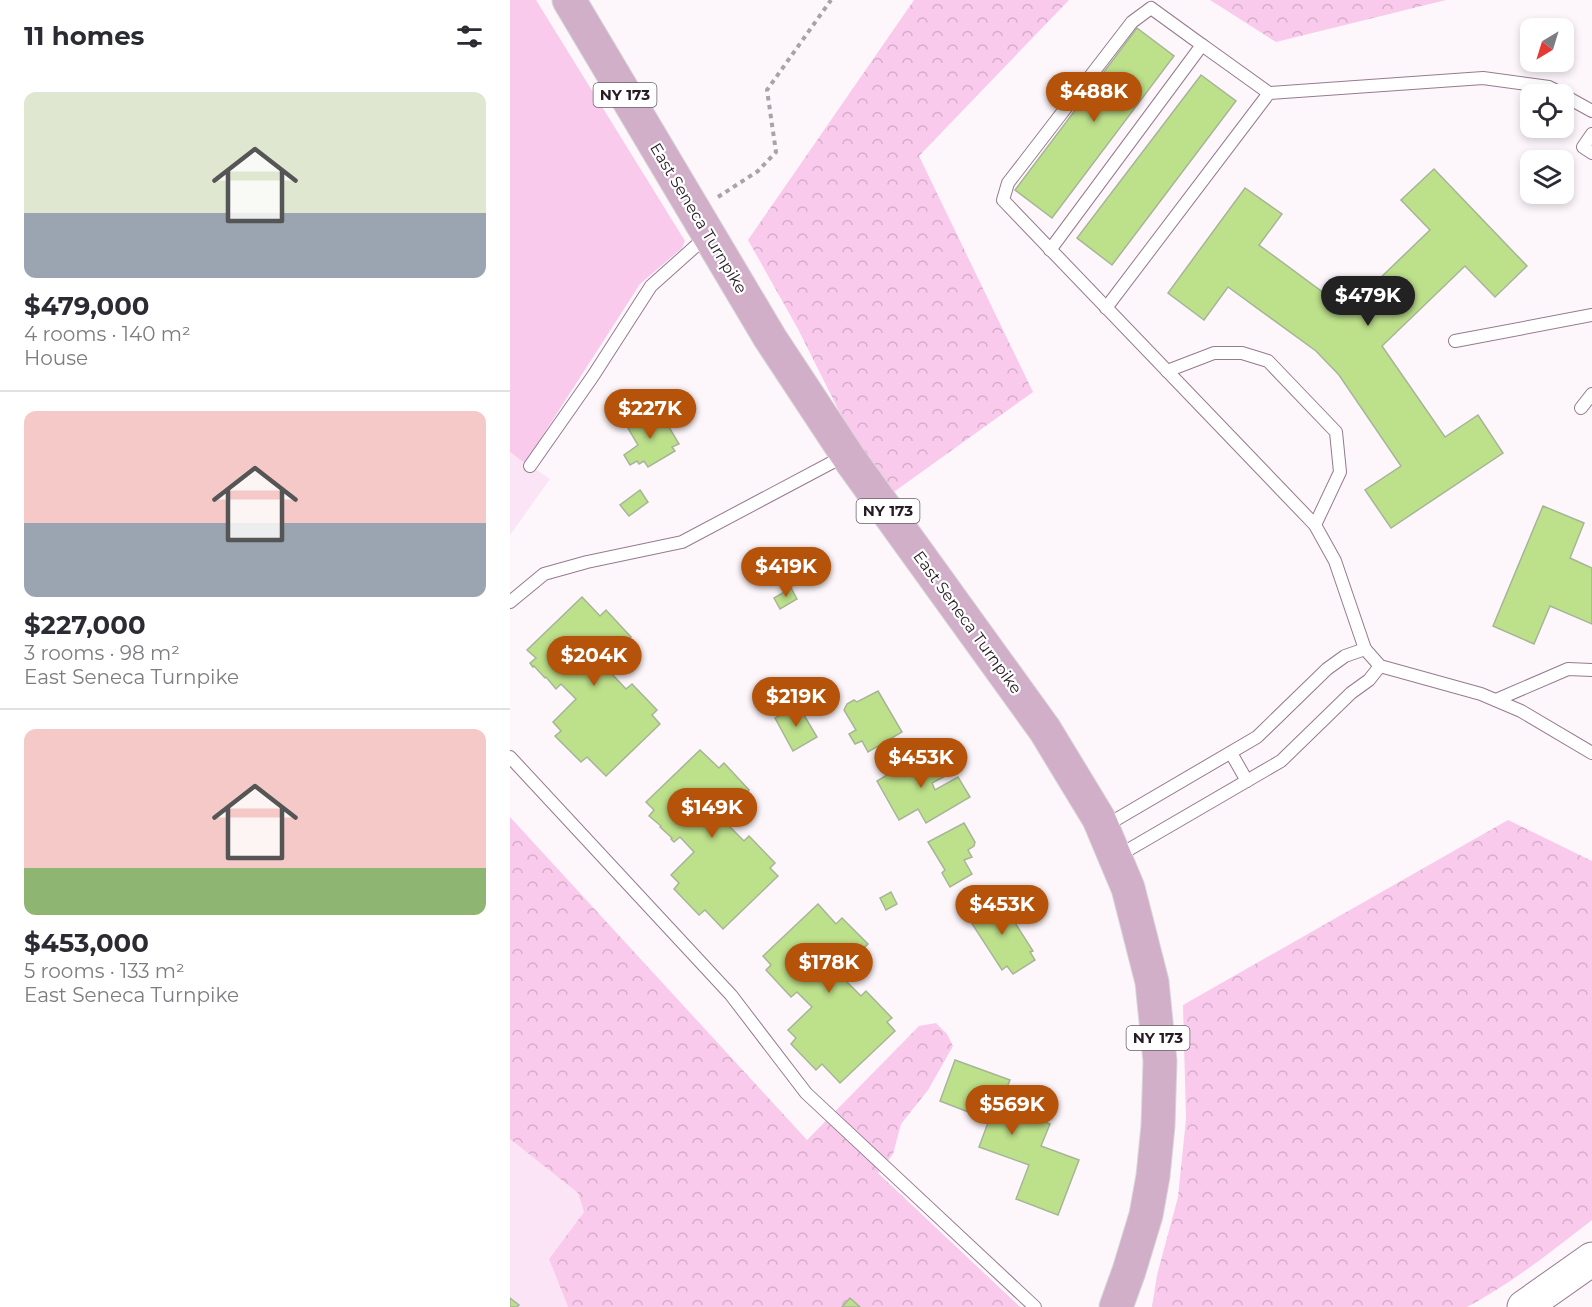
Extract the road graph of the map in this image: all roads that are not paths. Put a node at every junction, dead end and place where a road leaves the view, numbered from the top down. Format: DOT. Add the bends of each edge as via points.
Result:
graph roads {
  1 [pos="569,0"];
  2 [pos="1202,45"];
  3 [pos="1527,84"];
  4 [pos="1269,93"];
  5 [pos="1574,101"];
  6 [pos="1592,111"];
  7 [pos="1592,134"];
  8 [pos="1592,153"];
  9 [pos="702,223"];
  10 [pos="1050,250"];
  11 [pos="1106,308"];
  12 [pos="1592,315"];
  13 [pos="1455,341"];
  14 [pos="1167,371"];
  15 [pos="1592,394"];
  16 [pos="1581,408"];
  17 [pos="847,455"];
  18 [pos="530,466"];
  19 [pos="1316,525"];
  20 [pos="510,602"];
  21 [pos="1365,649"];
  22 [pos="1380,666"];
  23 [pos="1592,670"];
  24 [pos="1496,700"];
  25 [pos="1231,753"];
  26 [pos="1592,753"];
  27 [pos="510,758"];
  28 [pos="1247,781"];
  29 [pos="1102,827"];
  30 [pos="1115,857"];
  31 [pos="1592,1259"];
  32 [pos="1035,1307"];
  33 [pos="1116,1307"];
  34 [pos="1524,1307"];
  1 -- 9 [label="main road, East Seneca Turnpike / NY 173"];
  2 -- 4 [label="lane"];
  2 -- 10 [label="lane"];
  2 -- 10 [label="lane" via="1151,8 1141,15 1008,183 1002,200"];
  3 -- 4 [label="lane" via="1484,78"];
  4 -- 11 [label="lane"];
  5 -- 6 [label="lane"];
  7 -- 8 [label="lane" via="1583,147"];
  9 -- 17 [label="main road, East Seneca Turnpike / NY 173" via="770,338"];
  9 -- 18 [label="lane" via="651,286"];
  10 -- 11 [label="lane"];
  11 -- 14 [label="lane"];
  12 -- 13 [label="lane"];
  14 -- 19 [label="lane"];
  14 -- 19 [label="lane" via="1214,353 1242,353 1268,360 1336,432 1340,472"];
  15 -- 16 [label="lane"];
  17 -- 20 [label="lane" via="682,542 544,574"];
  17 -- 29 [label="main road, East Seneca Turnpike / NY 173" via="1045,730"];
  19 -- 21 [label="lane" via="1335,561"];
  21 -- 22 [label="lane"];
  21 -- 25 [label="lane" via="1345,656 1327,669 1257,737"];
  22 -- 24 [label="lane"];
  22 -- 28 [label="lane" via="1281,762"];
  23 -- 24 [label="lane" via="1568,669"];
  24 -- 26 [label="lane"];
  25 -- 28 [label="lane"];
  25 -- 29 [label="lane"];
  27 -- 32 [label="lane" via="731,995 806,1093"];
  28 -- 30 [label="lane"];
  29 -- 30 [label="main road, East Seneca Turnpike / NY 173"];
  30 -- 33 [label="main road, East Seneca Turnpike / NY 173" via="1128,888 1152,982 1160,1061 1153,1176 1146,1215"];
  31 -- 34 [label="street"];
}
